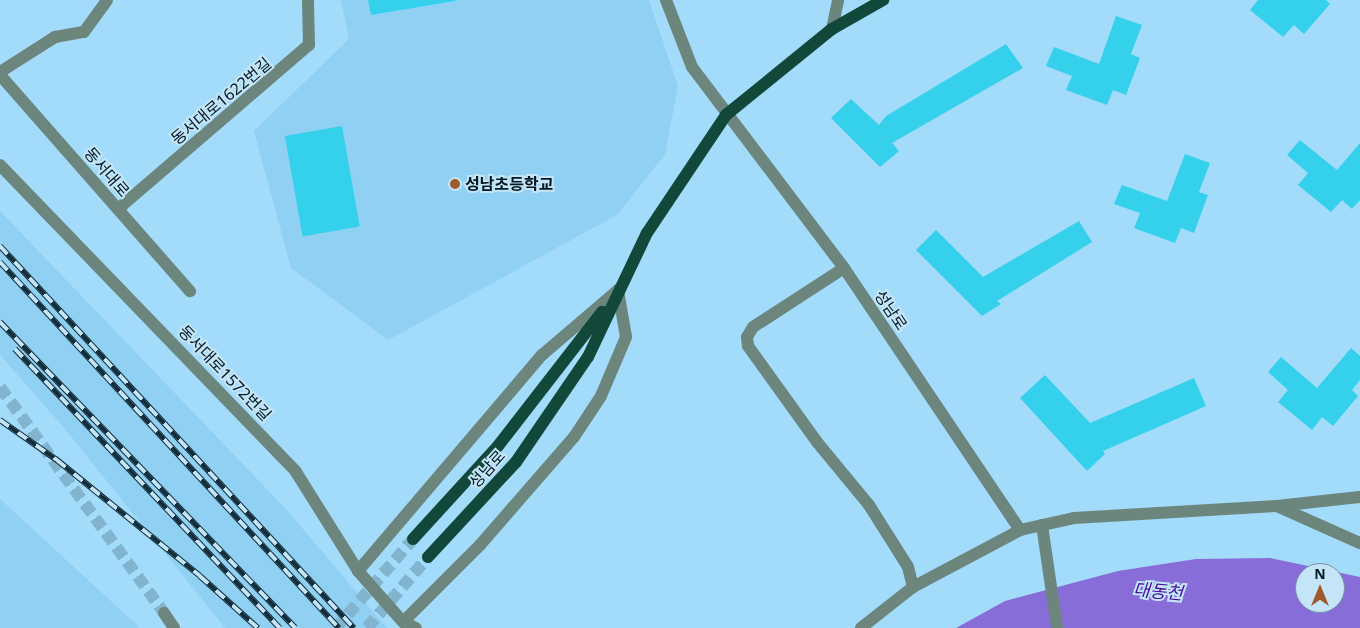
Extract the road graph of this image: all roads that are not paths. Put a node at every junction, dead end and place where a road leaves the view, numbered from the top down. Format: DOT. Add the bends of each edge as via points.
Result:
graph roads {
  1 [pos="107,0"];
  2 [pos="308,0"];
  3 [pos="666,0"];
  4 [pos="838,0"];
  5 [pos="882,0"];
  6 [pos="832,28"];
  7 [pos="0,74"];
  8 [pos="726,115"];
  9 [pos="0,165"];
  10 [pos="118,209"];
  11 [pos="844,268"];
  12 [pos="618,290"];
  13 [pos="190,291"];
  14 [pos="1360,497"];
  15 [pos="1277,506"];
  16 [pos="1042,525"];
  17 [pos="1020,530"];
  18 [pos="413,539"];
  19 [pos="1357,542"];
  20 [pos="428,557"];
  21 [pos="358,571"];
  22 [pos="913,587"];
  23 [pos="164,613"];
  24 [pos="403,622"];
  25 [pos="174,628"];
  26 [pos="416,628"];
  27 [pos="861,628"];
  28 [pos="1057,628"];
  1 -- 7 [label="street" via="84,32 55,37"];
  2 -- 10 [label="street, 동서대로1622번길" via="309,45"];
  3 -- 8 [label="street" via="692,67"];
  4 -- 6 [label="street"];
  5 -- 6 [label="main road, 성남로"];
  6 -- 8 [label="main road, 성남로"];
  7 -- 10 [label="street, 동서대로"];
  8 -- 11 [label="street, 성남로"];
  8 -- 12 [label="main road, 성남로" via="647,232"];
  9 -- 21 [label="street, 동서대로1572번길" via="296,472"];
  10 -- 13 [label="street, 동서대로"];
  11 -- 17 [label="street, 성남로"];
  11 -- 22 [label="street" via="752,327 747,337 748,346 817,442 869,506 908,567"];
  12 -- 18 [label="main road, 성남로" via="498,446"];
  12 -- 20 [label="main road, 성남로" via="588,357 516,462"];
  12 -- 21 [label="street" via="542,355"];
  12 -- 24 [label="street" via="626,337 601,396 580,429 539,481"];
  14 -- 15 [label="street"];
  15 -- 16 [label="street" via="1074,518"];
  15 -- 19 [label="street"];
  16 -- 17 [label="street"];
  16 -- 28 [label="street"];
  17 -- 22 [label="street"];
  21 -- 24 [label="street, 동서대로1572번길"];
  22 -- 27 [label="street"];
  23 -- 25 [label="street"];
  24 -- 26 [label="street"];
}
